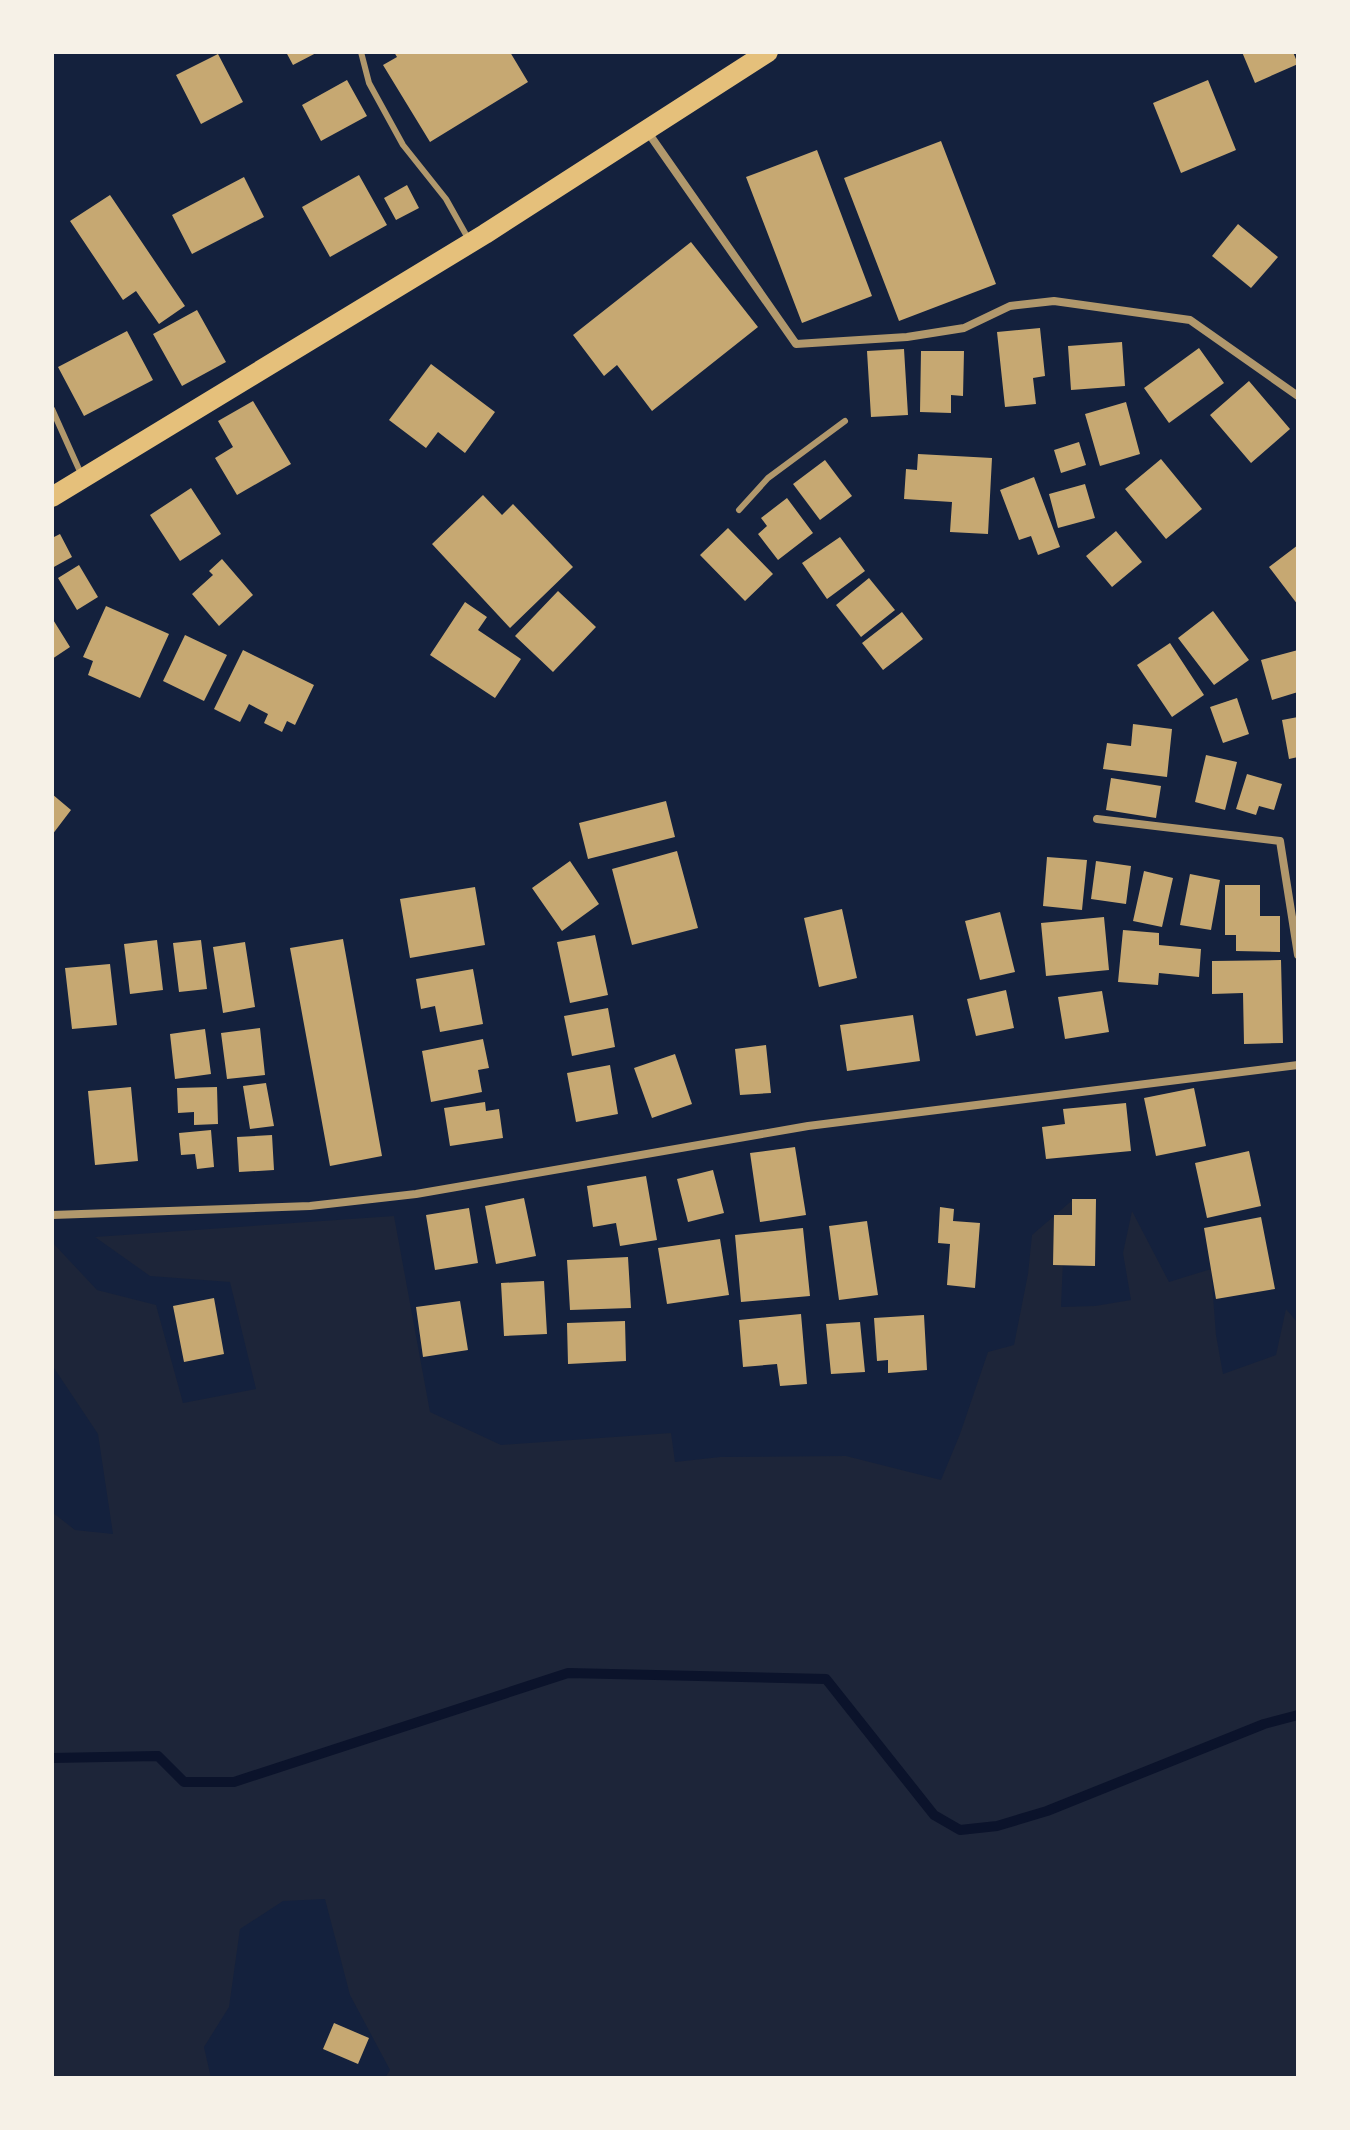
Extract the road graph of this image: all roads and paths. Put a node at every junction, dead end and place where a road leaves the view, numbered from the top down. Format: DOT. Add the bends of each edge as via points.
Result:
graph roads {
  1 [pos="361,52"];
  2 [pos="768,52"];
  3 [pos="647,131"];
  4 [pos="471,243"];
  5 [pos="1298,396"];
  6 [pos="52,409"];
  7 [pos="845,421"];
  8 [pos="84,479"];
  9 [pos="52,497"];
  10 [pos="739,510"];
  11 [pos="1097,819"];
  12 [pos="1298,955"];
  13 [pos="1298,1065"];
  14 [pos="52,1215"];
  1 -- 4 [label="lane" via="369,83 403,145 446,199"];
  2 -- 3 [label="main road"];
  3 -- 4 [label="main road"];
  3 -- 5 [label="street" via="796,344 964,328 1010,306 1054,301 1190,320"];
  4 -- 8 [label="main road"];
  6 -- 8 [label="lane"];
  7 -- 10 [label="lane" via="768,478"];
  8 -- 9 [label="main road"];
  11 -- 12 [label="street" via="1280,841"];
  13 -- 14 [label="street" via="808,1126 416,1194 310,1206"];
}
